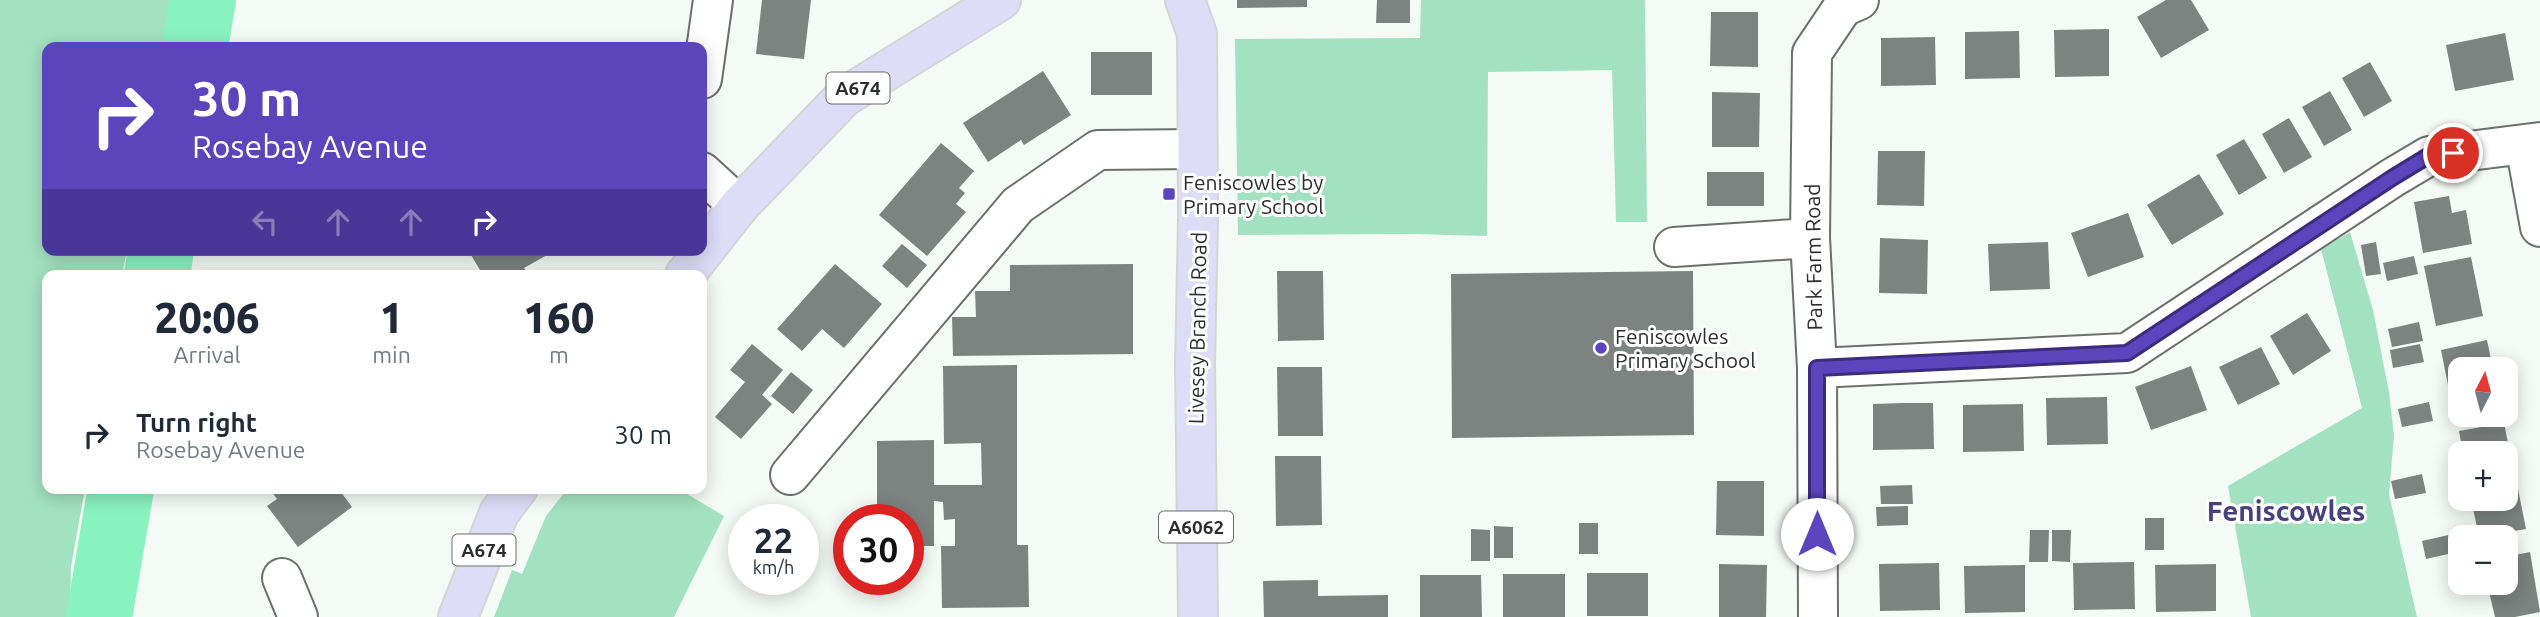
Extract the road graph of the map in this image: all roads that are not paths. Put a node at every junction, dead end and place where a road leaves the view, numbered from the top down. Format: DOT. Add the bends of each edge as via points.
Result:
graph roads {
  1 [pos="713,0"];
  2 [pos="1002,0"];
  3 [pos="1185,0"];
  4 [pos="1859,0"];
  5 [pos="707,43"];
  6 [pos="2532,143"];
  7 [pos="1197,149"];
  8 [pos="707,177"];
  9 [pos="739,206"];
  10 [pos="2540,227"];
  11 [pos="1810,238"];
  12 [pos="707,247"];
  13 [pos="1674,247"];
  14 [pos="700,256"];
  15 [pos="689,270"];
  16 [pos="1817,368"];
  17 [pos="790,475"];
  18 [pos="513,494"];
  19 [pos="282,578"];
  20 [pos="298,617"];
  21 [pos="458,617"];
  22 [pos="1198,617"];
  23 [pos="1818,617"];
  1 -- 5 [label="street"];
  2 -- 9 [label="main road, A674" via="844,97"];
  3 -- 7 [label="main road, Livesey Branch Road / A6062" via="1198,33"];
  4 -- 11 [label="street, Park Farm Road" via="1843,7 1812,53"];
  6 -- 10 [label="street"];
  6 -- 16 [label="street" via="2428,156 2127,353"];
  7 -- 17 [label="street" via="1098,150 1018,205"];
  7 -- 22 [label="main road, Livesey Branch Road / A6062"];
  8 -- 9 [label="street"];
  9 -- 12 [label="main road, A674"];
  11 -- 13 [label="street"];
  11 -- 16 [label="street, Park Farm Road"];
  14 -- 15 [label="main road, A674"];
  16 -- 23 [label="street, Park Farm Road"];
  18 -- 21 [label="main road, A674" via="499,513"];
  19 -- 20 [label="street"];
}
